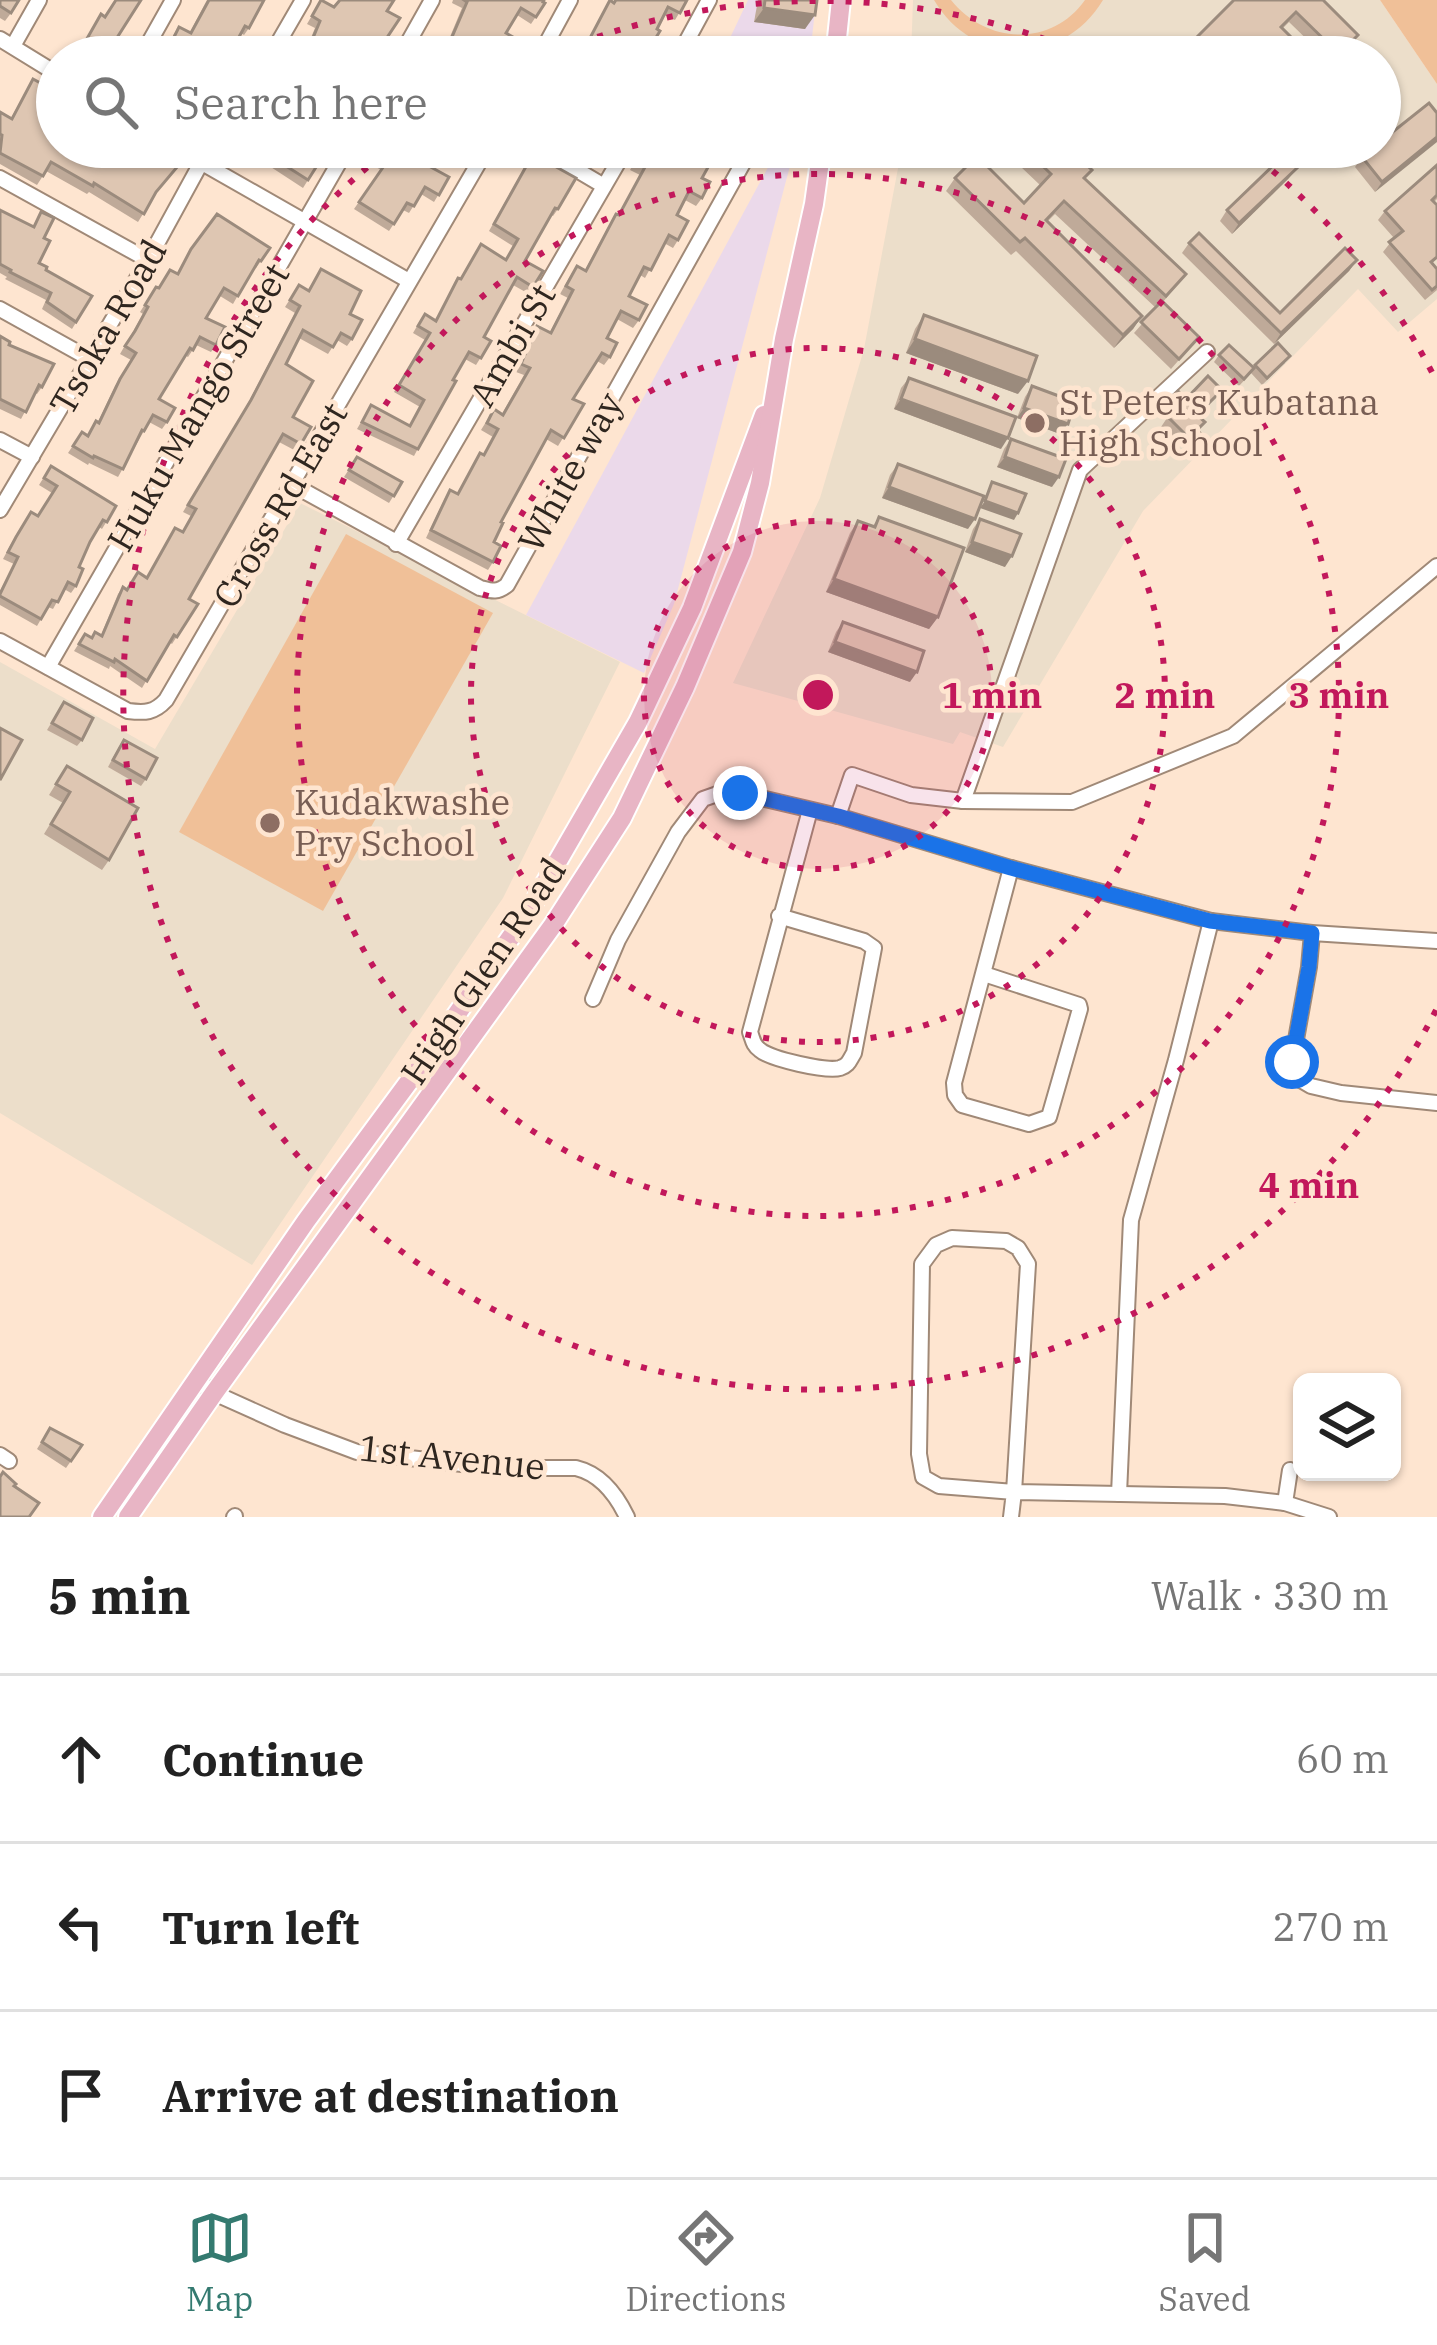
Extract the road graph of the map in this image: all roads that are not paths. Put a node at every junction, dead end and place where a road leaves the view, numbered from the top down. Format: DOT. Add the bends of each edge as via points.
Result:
graph roads {
  1 [pos="39,0"];
  2 [pos="173,0"];
  3 [pos="303,0"];
  4 [pos="432,0"];
  5 [pos="570,0"];
  6 [pos="710,0"];
  7 [pos="842,0"];
  8 [pos="153,36"];
  9 [pos="282,36"];
  10 [pos="412,36"];
  11 [pos="550,36"];
  12 [pos="690,36"];
  13 [pos="838,36"];
  14 [pos="6,42"];
  15 [pos="36,61"];
  16 [pos="199,168"];
  17 [pos="208,168"];
  18 [pos="336,168"];
  19 [pos="476,168"];
  20 [pos="574,168"];
  21 [pos="615,168"];
  22 [pos="740,168"];
  23 [pos="819,168"];
  24 [pos="0,178"];
  25 [pos="604,186"];
  26 [pos="305,222"];
  27 [pos="148,260"];
  28 [pos="410,281"];
  29 [pos="0,309"];
  30 [pos="1207,352"];
  31 [pos="88,358"];
  32 [pos="778,377"];
  33 [pos="0,440"];
  34 [pos="32,457"];
  35 [pos="292,484"];
  36 [pos="0,510"];
  37 [pos="396,544"];
  38 [pos="1437,566"];
  39 [pos="0,641"];
  40 [pos="48,667"];
  41 [pos="963,801"];
  42 [pos="810,809"];
  43 [pos="838,816"];
  44 [pos="1011,868"];
  45 [pos="779,916"];
  46 [pos="1210,921"];
  47 [pos="1312,933"];
  48 [pos="1437,941"];
  49 [pos="984,974"];
  50 [pos="593,999"];
  51 [pos="1437,1103"];
  52 [pos="196,1379"];
  53 [pos="214,1393"];
  54 [pos="1290,1470"];
  55 [pos="1014,1492"];
  56 [pos="1119,1494"];
  57 [pos="1285,1503"];
  58 [pos="102,1517"];
  59 [pos="128,1517"];
  60 [pos="627,1517"];
  61 [pos="1011,1517"];
  62 [pos="1330,1517"];
  1 -- 14 [label="street"];
  2 -- 8 [label="street"];
  3 -- 9 [label="street"];
  4 -- 10 [label="street"];
  5 -- 11 [label="street"];
  6 -- 12 [label="street"];
  7 -- 13 [label="main road"];
  14 -- 15 [label="street"];
  16 -- 27 [label="street, Tsoka Road"];
  17 -- 26 [label="street"];
  18 -- 26 [label="street, Huku Mango Street"];
  19 -- 28 [label="street, Cross Rd East"];
  20 -- 25 [label="street"];
  21 -- 25 [label="street, Ambi St"];
  22 -- 37 [label="street, White way" via="507,585 480,588"];
  23 -- 32 [label="main road, High Glen Road"];
  24 -- 27 [label="street"];
  25 -- 37 [label="street, Ambi St"];
  26 -- 28 [label="street"];
  26 -- 40 [label="street, Huku Mango Street"];
  27 -- 31 [label="street, Tsoka Road"];
  28 -- 35 [label="street, Cross Rd East"];
  29 -- 31 [label="street"];
  30 -- 41 [label="street" via="1080,470"];
  31 -- 34 [label="street, Tsoka Road"];
  32 -- 52 [label="main road, High Glen Road" via="692,608 593,804 517,928"];
  32 -- 53 [label="main road, High Glen Road" via="742,552 622,818 553,926"];
  33 -- 34 [label="street"];
  34 -- 36 [label="street, Tsoka Road"];
  35 -- 37 [label="street, White way"];
  35 -- 40 [label="street, Cross Rd East" via="158,708 128,711"];
  38 -- 41 [label="street" via="1233,736 1072,802"];
  39 -- 40 [label="street, Cross Rd East"];
  41 -- 43 [label="street" via="911,795 852,775"];
  42 -- 43 [label="street"];
  42 -- 45 [label="street"];
  42 -- 50 [label="street" via="740,793 703,799 618,940"];
  43 -- 44 [label="street"];
  44 -- 46 [label="street"];
  44 -- 49 [label="street"];
  45 -- 45 [label="street" via="750,1032 754,1044 814,1067 847,1065 874,948"];
  46 -- 47 [label="street"];
  46 -- 56 [label="street" via="1131,1220"];
  47 -- 48 [label="street"];
  47 -- 51 [label="street" via="1292,1062 1299,1078 1341,1093"];
  49 -- 49 [label="street" via="955,1095 962,1106 1040,1122 1049,1117 1080,1010"];
  52 -- 53 [label="street, 1st Avenue"];
  52 -- 58 [label="main road, High Glen Road"];
  53 -- 59 [label="main road, High Glen Road"];
  53 -- 60 [label="street, 1st Avenue" via="357,1452 588,1471"];
  54 -- 57 [label="street"];
  55 -- 55 [label="street" via="1028,1264 1006,1241 952,1238 922,1264 923,1478"];
  55 -- 56 [label="street"];
  55 -- 61 [label="street"];
  56 -- 57 [label="street"];
  57 -- 62 [label="street"];
}
